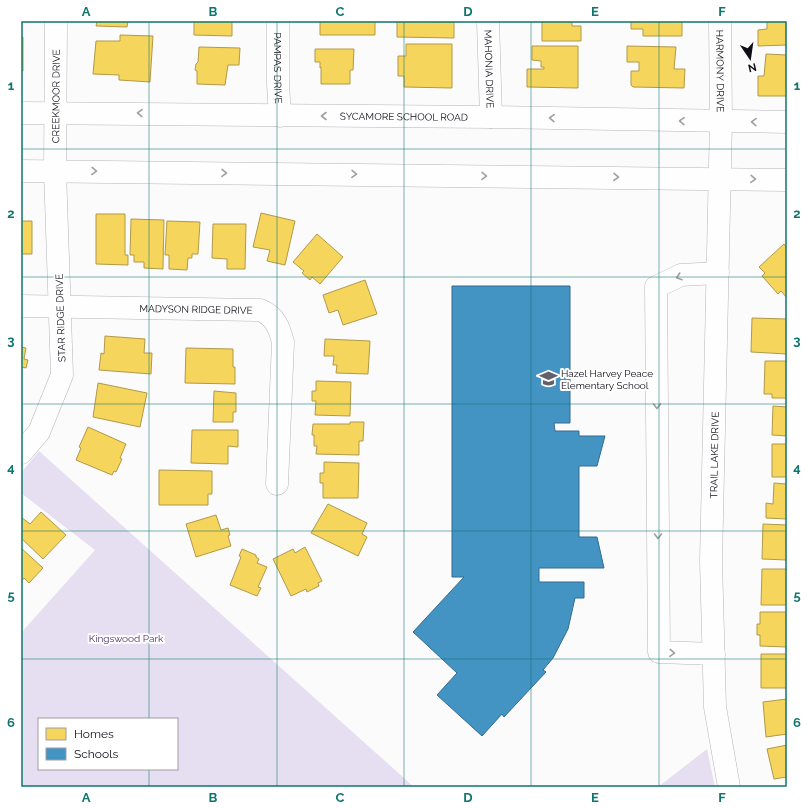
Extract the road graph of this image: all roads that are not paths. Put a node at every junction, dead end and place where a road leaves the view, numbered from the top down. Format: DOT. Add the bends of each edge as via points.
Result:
graph roads {
  1 [pos="56,21"];
  2 [pos="278,21"];
  3 [pos="488,21"];
  4 [pos="720,21"];
  5 [pos="55,112"];
  6 [pos="21,113"];
  7 [pos="280,116"];
  8 [pos="491,117"];
  9 [pos="721,121"];
  10 [pos="787,122"];
  11 [pos="21,171"];
  12 [pos="55,171"];
  13 [pos="720,178"];
  14 [pos="787,180"];
  15 [pos="718,273"];
  16 [pos="21,306"];
  17 [pos="60,307"];
  18 [pos="21,453"];
  19 [pos="277,484"];
  20 [pos="714,654"];
  21 [pos="729,787"];
  1 -- 5 [label="street, CREEKMOOR DRIVE"];
  2 -- 7 [label="street, PAMPAS DRIVE"];
  3 -- 8 [label="street, MAHONIA DRIVE"];
  4 -- 9 [label="street, HARMONY DRIVE"];
  5 -- 6 [label="street, SYCAMORE SCHOOL ROAD"];
  7 -- 5 [label="street, SYCAMORE SCHOOL ROAD, one-way"];
  5 -- 12 [label="street, CREEKMOOR DRIVE"];
  8 -- 7 [label="street, SYCAMORE SCHOOL ROAD, one-way"];
  9 -- 8 [label="street, SYCAMORE SCHOOL ROAD, one-way"];
  10 -- 9 [label="street, SYCAMORE SCHOOL ROAD, one-way"];
  9 -- 13 [label="street, TRAIL LAKE DRIVE"];
  11 -- 12 [label="street"];
  12 -- 13 [label="street, one-way"];
  12 -- 17 [label="street, STAR RIDGE DRIVE"];
  13 -- 14 [label="street, one-way"];
  13 -- 15 [label="street, TRAIL LAKE DRIVE"];
  15 -- 20 [label="street, TRAIL LAKE DRIVE" via="711,561"];
  15 -- 20 [label="street, one-way" via="681,275 656,287 659,652"];
  16 -- 17 [label="street, MADYSON RIDGE DRIVE"];
  17 -- 18 [label="street, STAR RIDGE DRIVE" via="62,375 39,432"];
  17 -- 19 [label="street, MADYSON RIDGE DRIVE" via="260,310 268,314 280,328 283,342"];
  20 -- 21 [label="street, TRAIL LAKE DRIVE" via="715,706"];
}
